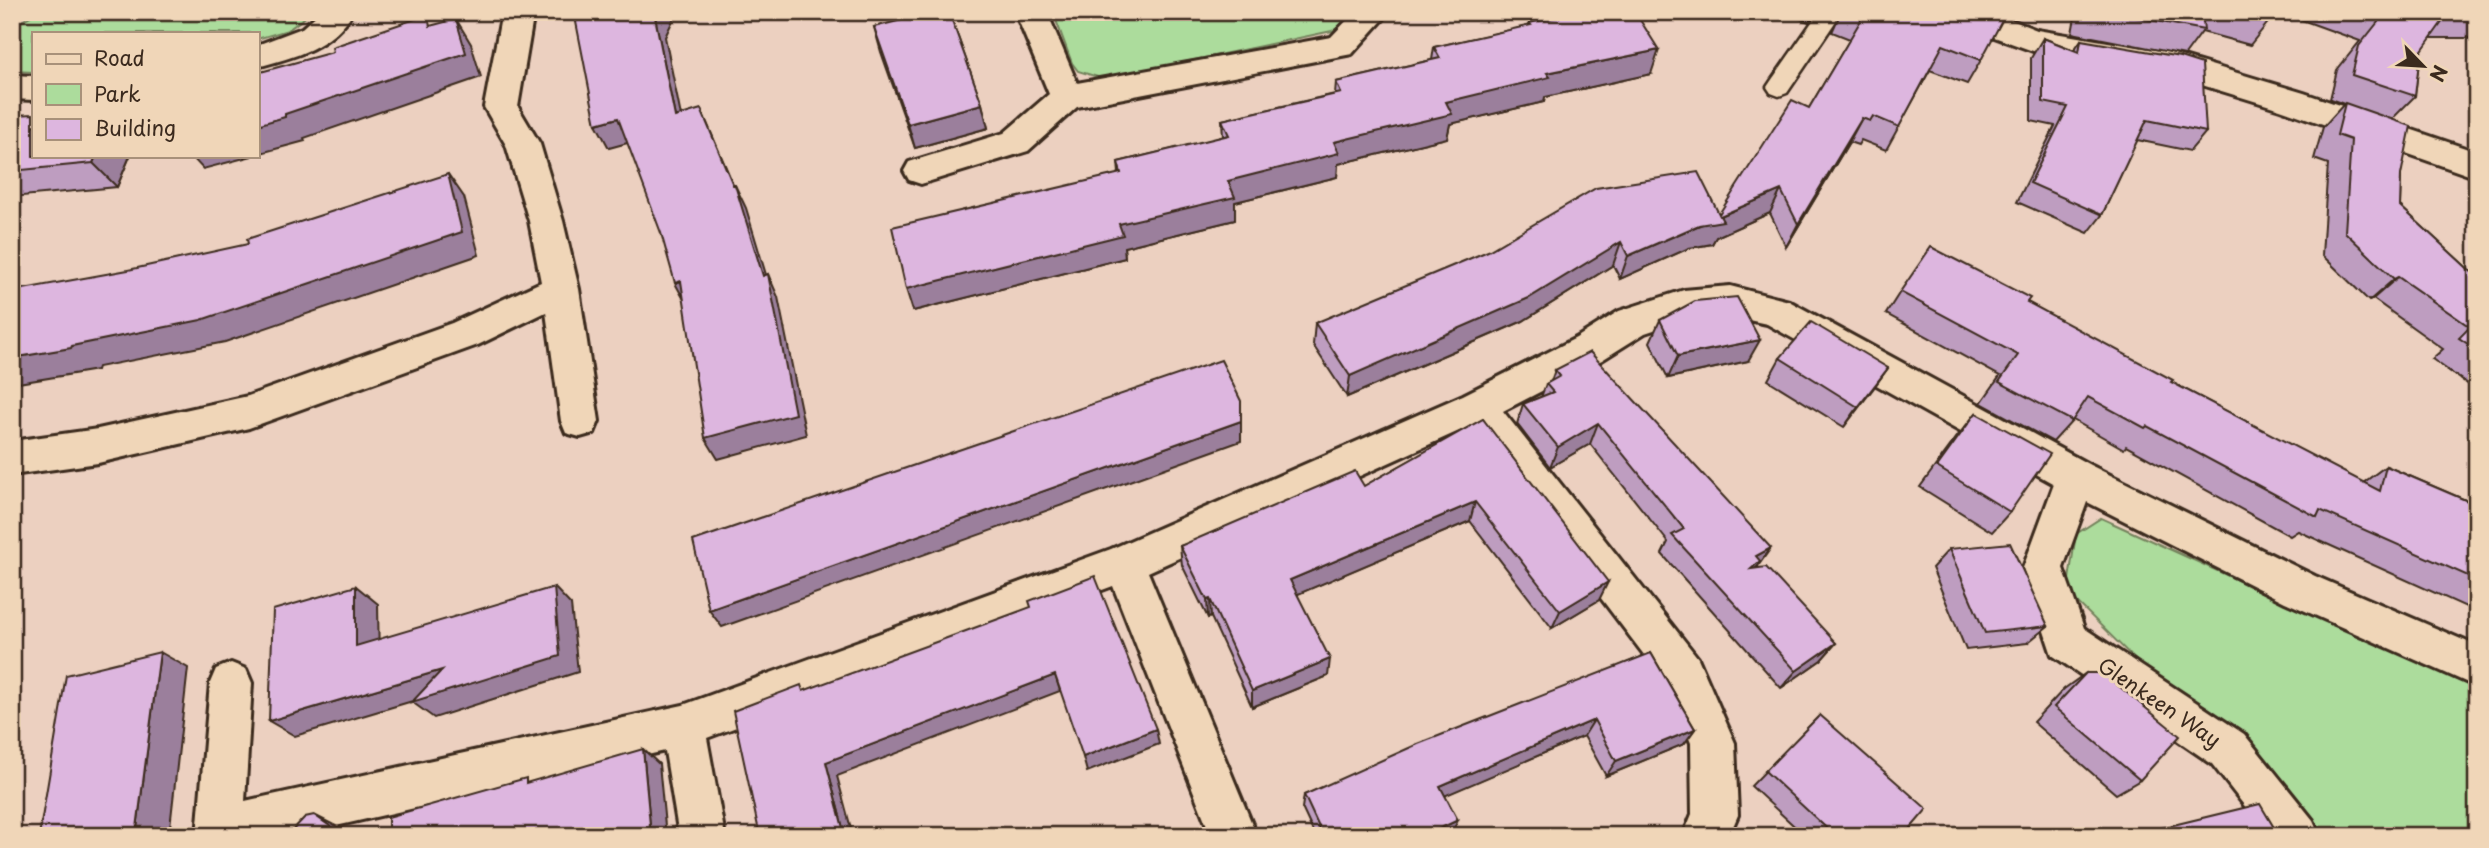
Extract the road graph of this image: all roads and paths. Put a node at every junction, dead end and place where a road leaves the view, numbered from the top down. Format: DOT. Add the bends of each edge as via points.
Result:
graph roads {
  1 [pos="337,12"];
  2 [pos="518,12"];
  3 [pos="1031,12"];
  4 [pos="1374,12"];
  5 [pos="1831,12"];
  6 [pos="1958,12"];
  7 [pos="2022,23"];
  8 [pos="259,55"];
  9 [pos="12,87"];
  10 [pos="1779,87"];
  11 [pos="32,88"];
  12 [pos="1067,97"];
  13 [pos="2477,165"];
  14 [pos="921,171"];
  15 [pos="561,289"];
  16 [pos="1478,405"];
  17 [pos="580,421"];
  18 [pos="12,458"];
  19 [pos="2076,477"];
  20 [pos="1124,563"];
  21 [pos="2477,667"];
  22 [pos="231,683"];
  23 [pos="683,726"];
  24 [pos="221,833"];
  25 [pos="702,836"];
  26 [pos="1234,836"];
  27 [pos="1706,836"];
  28 [pos="2297,836"];
  1 -- 8 [label="street" via="317,33"];
  2 -- 15 [label="street" via="501,107 523,144 547,221"];
  3 -- 12 [label="street"];
  4 -- 12 [label="street" via="1341,46"];
  5 -- 10 [label="lane"];
  6 -- 7 [label="street"];
  7 -- 13 [label="street" via="2033,40 2167,63"];
  9 -- 11 [label="street"];
  12 -- 14 [label="street" via="1016,142"];
  15 -- 17 [label="street"];
  15 -- 18 [label="street" via="465,334 249,412 98,446"];
  16 -- 19 [label="street" via="1632,322 1684,305 1730,301 1776,311"];
  16 -- 20 [label="street"];
  16 -- 27 [label="street" via="1683,672 1713,743 1715,815"];
  19 -- 21 [label="street" via="2300,589"];
  19 -- 28 [label="street, Glenkeen Way" via="2043,568 2067,641 2228,749"];
  20 -- 23 [label="street"];
  20 -- 26 [label="street"];
  22 -- 24 [label="street"];
  23 -- 24 [label="street"];
  23 -- 25 [label="street"];
}
